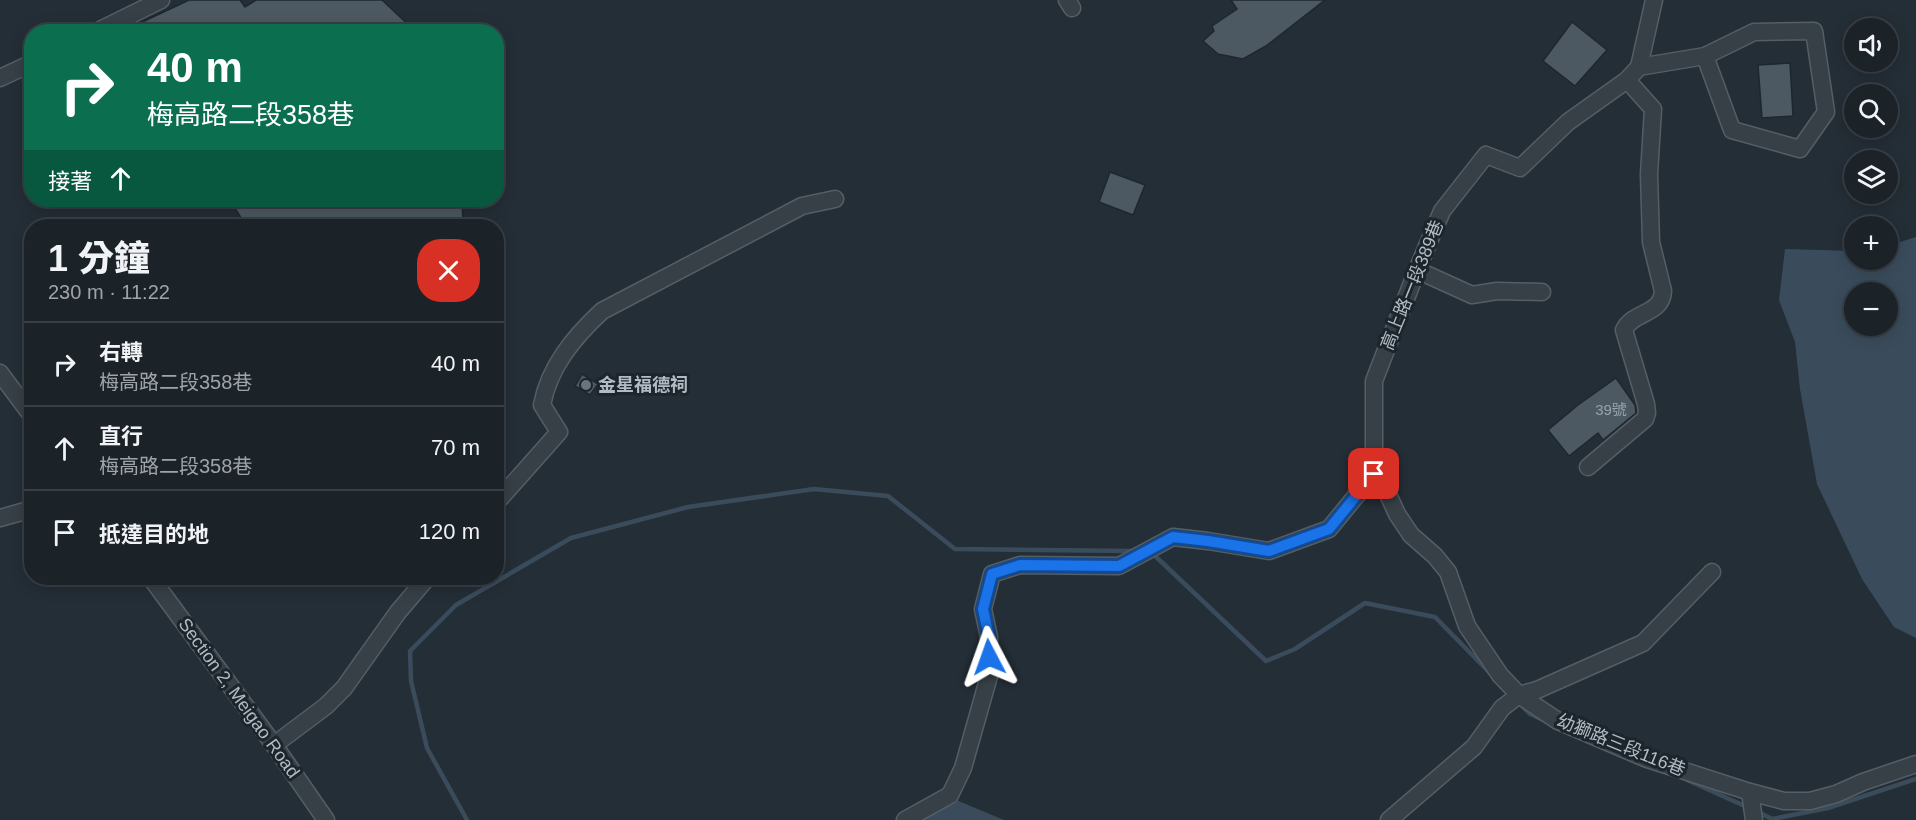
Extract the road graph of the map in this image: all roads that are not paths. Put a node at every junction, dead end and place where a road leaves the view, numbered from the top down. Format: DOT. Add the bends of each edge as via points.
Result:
graph roads {
  1 [pos="161,0"];
  2 [pos="1654,0"];
  3 [pos="112,24"];
  4 [pos="1705,56"];
  5 [pos="24,67"];
  6 [pos="1639,67"];
  7 [pos="0,78"];
  8 [pos="1627,80"];
  9 [pos="835,199"];
  10 [pos="1417,270"];
  11 [pos="1542,292"];
  12 [pos="1,375"];
  13 [pos="24,405"];
  14 [pos="1588,467"];
  15 [pos="1374,474"];
  16 [pos="504,494"];
  17 [pos="24,511"];
  18 [pos="0,518"];
  19 [pos="1712,572"];
  20 [pos="156,585"];
  21 [pos="421,585"];
  22 [pos="1519,695"];
  23 [pos="274,745"];
  24 [pos="1916,764"];
  25 [pos="1751,796"];
  26 [pos="326,820"];
  27 [pos="905,820"];
  28 [pos="1389,820"];
  29 [pos="1754,820"];
  1 -- 3 [label="street"];
  2 -- 6 [label="street"];
  4 -- 4 [label="street" via="1754,33 1814,32 1826,112 1800,149 1732,130"];
  4 -- 6 [label="street"];
  5 -- 7 [label="street"];
  6 -- 8 [label="street, 高上路一段389巷"];
  8 -- 10 [label="street, 高上路一段389巷" via="1568,122 1520,168 1486,155 1442,211"];
  8 -- 14 [label="street" via="1653,109 1649,174 1651,242 1663,296 1657,307 1633,319 1624,330 1646,404 1645,419"];
  9 -- 16 [label="street" via="802,206 602,311 578,333 544,394 542,405 559,432"];
  10 -- 11 [label="street" via="1472,294"];
  10 -- 15 [label="street, 高上路一段389巷" via="1374,381"];
  12 -- 13 [label="street"];
  15 -- 22 [label="street, 幼獅路三段116巷" via="1411,535 1448,572 1467,626 1500,675"];
  15 -- 27 [label="street" via="1329,529 1269,551 1173,537 1119,566 1020,565 992,574 983,609 989,637 989,676 963,768 950,795"];
  17 -- 18 [label="street"];
  19 -- 22 [label="street" via="1643,643"];
  20 -- 23 [label="street, Section 2, Meigao Road"];
  21 -- 23 [label="street" via="344,688 327,706"];
  22 -- 25 [label="street, 幼獅路三段116巷" via="1558,721 1647,759"];
  22 -- 28 [label="street" via="1503,708 1474,747"];
  23 -- 26 [label="street, Section 2, Meigao Road"];
  24 -- 25 [label="street, 幼獅路三段116巷" via="1810,801"];
  25 -- 29 [label="street"];
}
